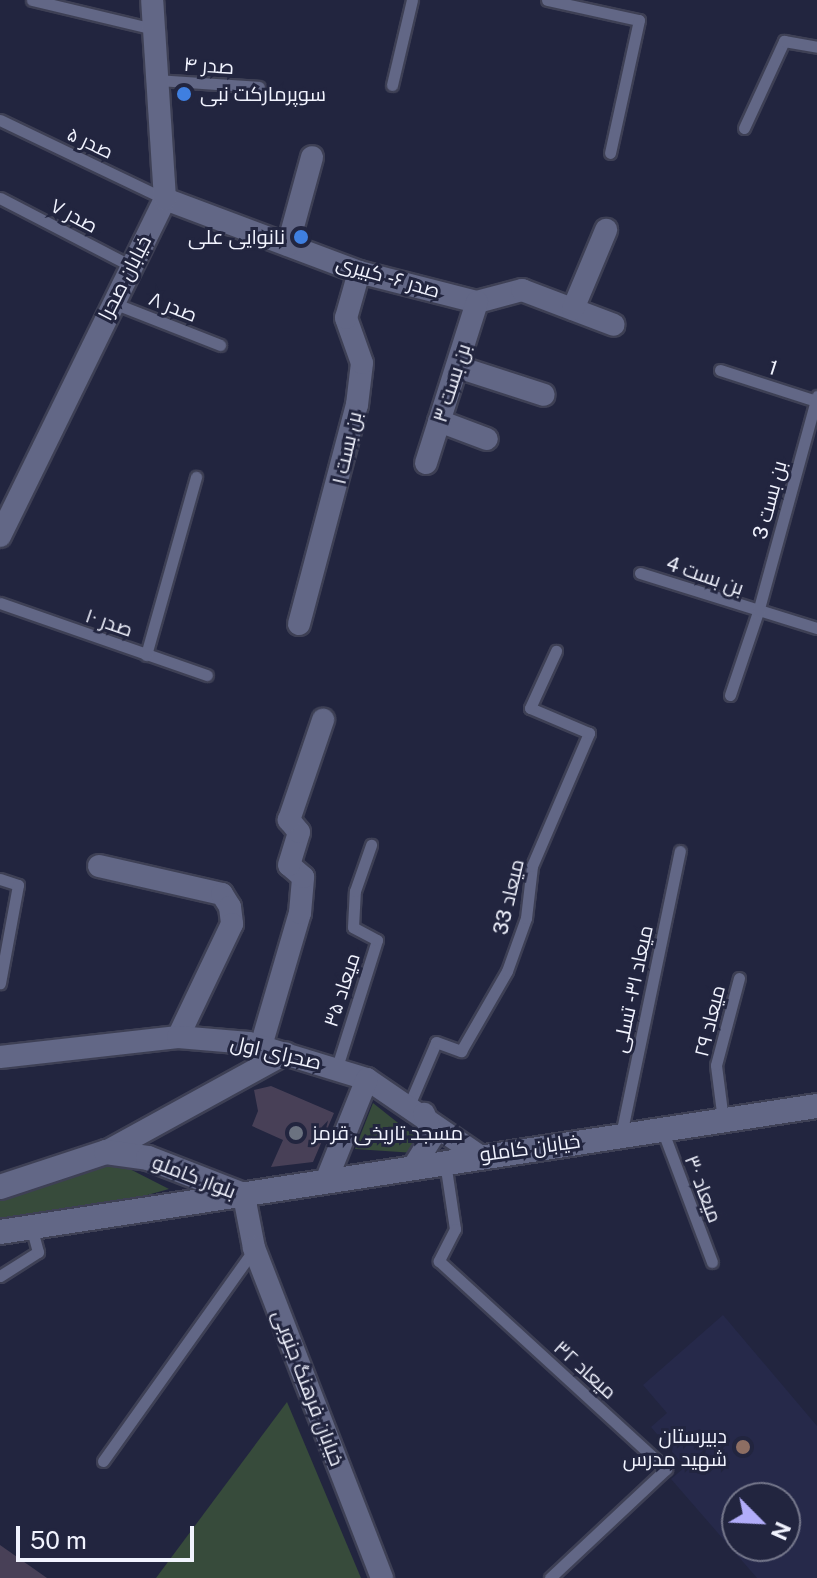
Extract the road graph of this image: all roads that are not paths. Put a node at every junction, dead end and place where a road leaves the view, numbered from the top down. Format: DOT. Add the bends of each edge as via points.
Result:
graph roads {
  1 [pos="32,0"];
  2 [pos="152,0"];
  3 [pos="412,0"];
  4 [pos="547,0"];
  5 [pos="154,29"];
  6 [pos="817,47"];
  7 [pos="157,80"];
  8 [pos="392,85"];
  9 [pos="259,87"];
  10 [pos="0,120"];
  11 [pos="744,128"];
  12 [pos="610,153"];
  13 [pos="312,157"];
  14 [pos="0,198"];
  15 [pos="165,199"];
  16 [pos="606,230"];
  17 [pos="288,245"];
  18 [pos="131,266"];
  19 [pos="359,272"];
  20 [pos="113,302"];
  21 [pos="477,302"];
  22 [pos="573,309"];
  23 [pos="614,325"];
  24 [pos="220,345"];
  25 [pos="458,367"];
  26 [pos="720,370"];
  27 [pos="544,395"];
  28 [pos="816,399"];
  29 [pos="439,421"];
  30 [pos="487,439"];
  31 [pos="426,463"];
  32 [pos="196,477"];
  33 [pos="0,536"];
  34 [pos="640,573"];
  35 [pos="0,603"];
  36 [pos="758,612"];
  37 [pos="299,624"];
  38 [pos="817,628"];
  39 [pos="556,651"];
  40 [pos="146,655"];
  41 [pos="207,675"];
  42 [pos="730,695"];
  43 [pos="323,720"];
  44 [pos="371,845"];
  45 [pos="680,851"];
  46 [pos="99,866"];
  47 [pos="0,879"];
  48 [pos="739,978"];
  49 [pos="0,983"];
  50 [pos="178,1037"];
  51 [pos="261,1046"];
  52 [pos="286,1053"];
  53 [pos="0,1057"];
  54 [pos="337,1067"];
  55 [pos="367,1079"];
  56 [pos="817,1106"];
  57 [pos="417,1109"];
  58 [pos="723,1120"];
  59 [pos="661,1129"];
  60 [pos="621,1135"];
  61 [pos="106,1152"];
  62 [pos="478,1155"];
  63 [pos="445,1161"];
  64 [pos="414,1166"];
  65 [pos="326,1181"];
  66 [pos="0,1187"];
  67 [pos="244,1196"];
  68 [pos="32,1229"];
  69 [pos="0,1232"];
  70 [pos="254,1248"];
  71 [pos="712,1262"];
  72 [pos="0,1276"];
  73 [pos="103,1461"];
  74 [pos="382,1578"];
  75 [pos="550,1578"];
  1 -- 5 [label="lane"];
  2 -- 5 [label="street"];
  3 -- 8 [label="lane"];
  4 -- 12 [label="lane" via="639,20"];
  5 -- 7 [label="street"];
  6 -- 11 [label="lane" via="784,41"];
  7 -- 9 [label="lane, صدر ۴"];
  7 -- 15 [label="street"];
  10 -- 15 [label="lane, صدر ۵"];
  13 -- 17 [label="street"];
  14 -- 18 [label="lane, صدر ۷"];
  15 -- 17 [label="street, صدر ۶ - کبیری"];
  15 -- 18 [label="street, خیابان صحرا"];
  16 -- 22 [label="street"];
  17 -- 19 [label="street, صدر ۶ - کبیری"];
  18 -- 20 [label="street, خیابان صحرا"];
  19 -- 21 [label="street, صدر ۶ - کبیری"];
  19 -- 37 [label="street, بن بست ۱" via="346,318 362,363 357,405"];
  20 -- 24 [label="lane, صدر ۸"];
  20 -- 33 [label="street, خیابان صحرا"];
  21 -- 22 [label="street, صدر ۶ - کبیری" via="522,290"];
  21 -- 25 [label="street, بن بست ۳"];
  22 -- 23 [label="street, صدر ۶ - کبیری"];
  25 -- 27 [label="street"];
  25 -- 29 [label="street, بن بست ۳"];
  26 -- 28 [label="lane, 1"];
  28 -- 36 [label="lane, بن بست 3"];
  29 -- 30 [label="street"];
  29 -- 31 [label="street, بن بست ۳"];
  32 -- 40 [label="lane"];
  34 -- 36 [label="lane, بن بست 4"];
  35 -- 40 [label="lane, صدر ۱۰"];
  36 -- 38 [label="lane, بن بست 4"];
  36 -- 42 [label="lane, بن بست 3"];
  39 -- 57 [label="lane, میعاد 33" via="530,708 589,733 532,866 526,918 507,971 461,1051 436,1042"];
  40 -- 41 [label="lane, صدر ۱۰"];
  43 -- 51 [label="street" via="289,820 299,832 289,865 303,877 300,913"];
  44 -- 54 [label="lane, میعاد ۳۵" via="355,891 353,927 377,940"];
  45 -- 60 [label="lane, میعاد ۳۱ - تسلی"];
  46 -- 50 [label="street" via="222,894 230,907 232,924"];
  47 -- 49 [label="lane" via="18,885"];
  48 -- 58 [label="lane, میعاد ۲۹" via="716,1065"];
  50 -- 51 [label="street, صحرای اول"];
  50 -- 53 [label="street, صحرای اول"];
  51 -- 52 [label="street, صحرای اول"];
  52 -- 54 [label="street, صحرای اول"];
  52 -- 61 [label="street"];
  54 -- 55 [label="street, صحرای اول"];
  55 -- 57 [label="street, صحرای اول"];
  55 -- 65 [label="street"];
  56 -- 58 [label="street, خیابان کاملو"];
  57 -- 62 [label="street, صحرای اول"];
  57 -- 64 [label="street" via="433,1136"];
  58 -- 59 [label="street, خیابان کاملو"];
  59 -- 60 [label="street, خیابان کاملو"];
  59 -- 71 [label="lane, میعاد ۳۰"];
  60 -- 62 [label="street, خیابان کاملو"];
  61 -- 66 [label="street, بلوار کاملو"];
  61 -- 67 [label="street, بلوار کاملو" via="148,1158"];
  62 -- 63 [label="street, خیابان کاملو"];
  63 -- 64 [label="street, خیابان کاملو"];
  63 -- 75 [label="lane, میعاد ۳۲" via="455,1229 439,1261 666,1469"];
  64 -- 65 [label="street, خیابان کاملو"];
  65 -- 67 [label="street, خیابان کاملو"];
  67 -- 68 [label="street, بلوار کاملو"];
  67 -- 70 [label="street, خیابان فرهنگ جنوبی"];
  68 -- 69 [label="street, بلوار کاملو"];
  68 -- 72 [label="lane" via="38,1252"];
  70 -- 73 [label="lane"];
  70 -- 74 [label="street, خیابان فرهنگ جنوبی"];
}
